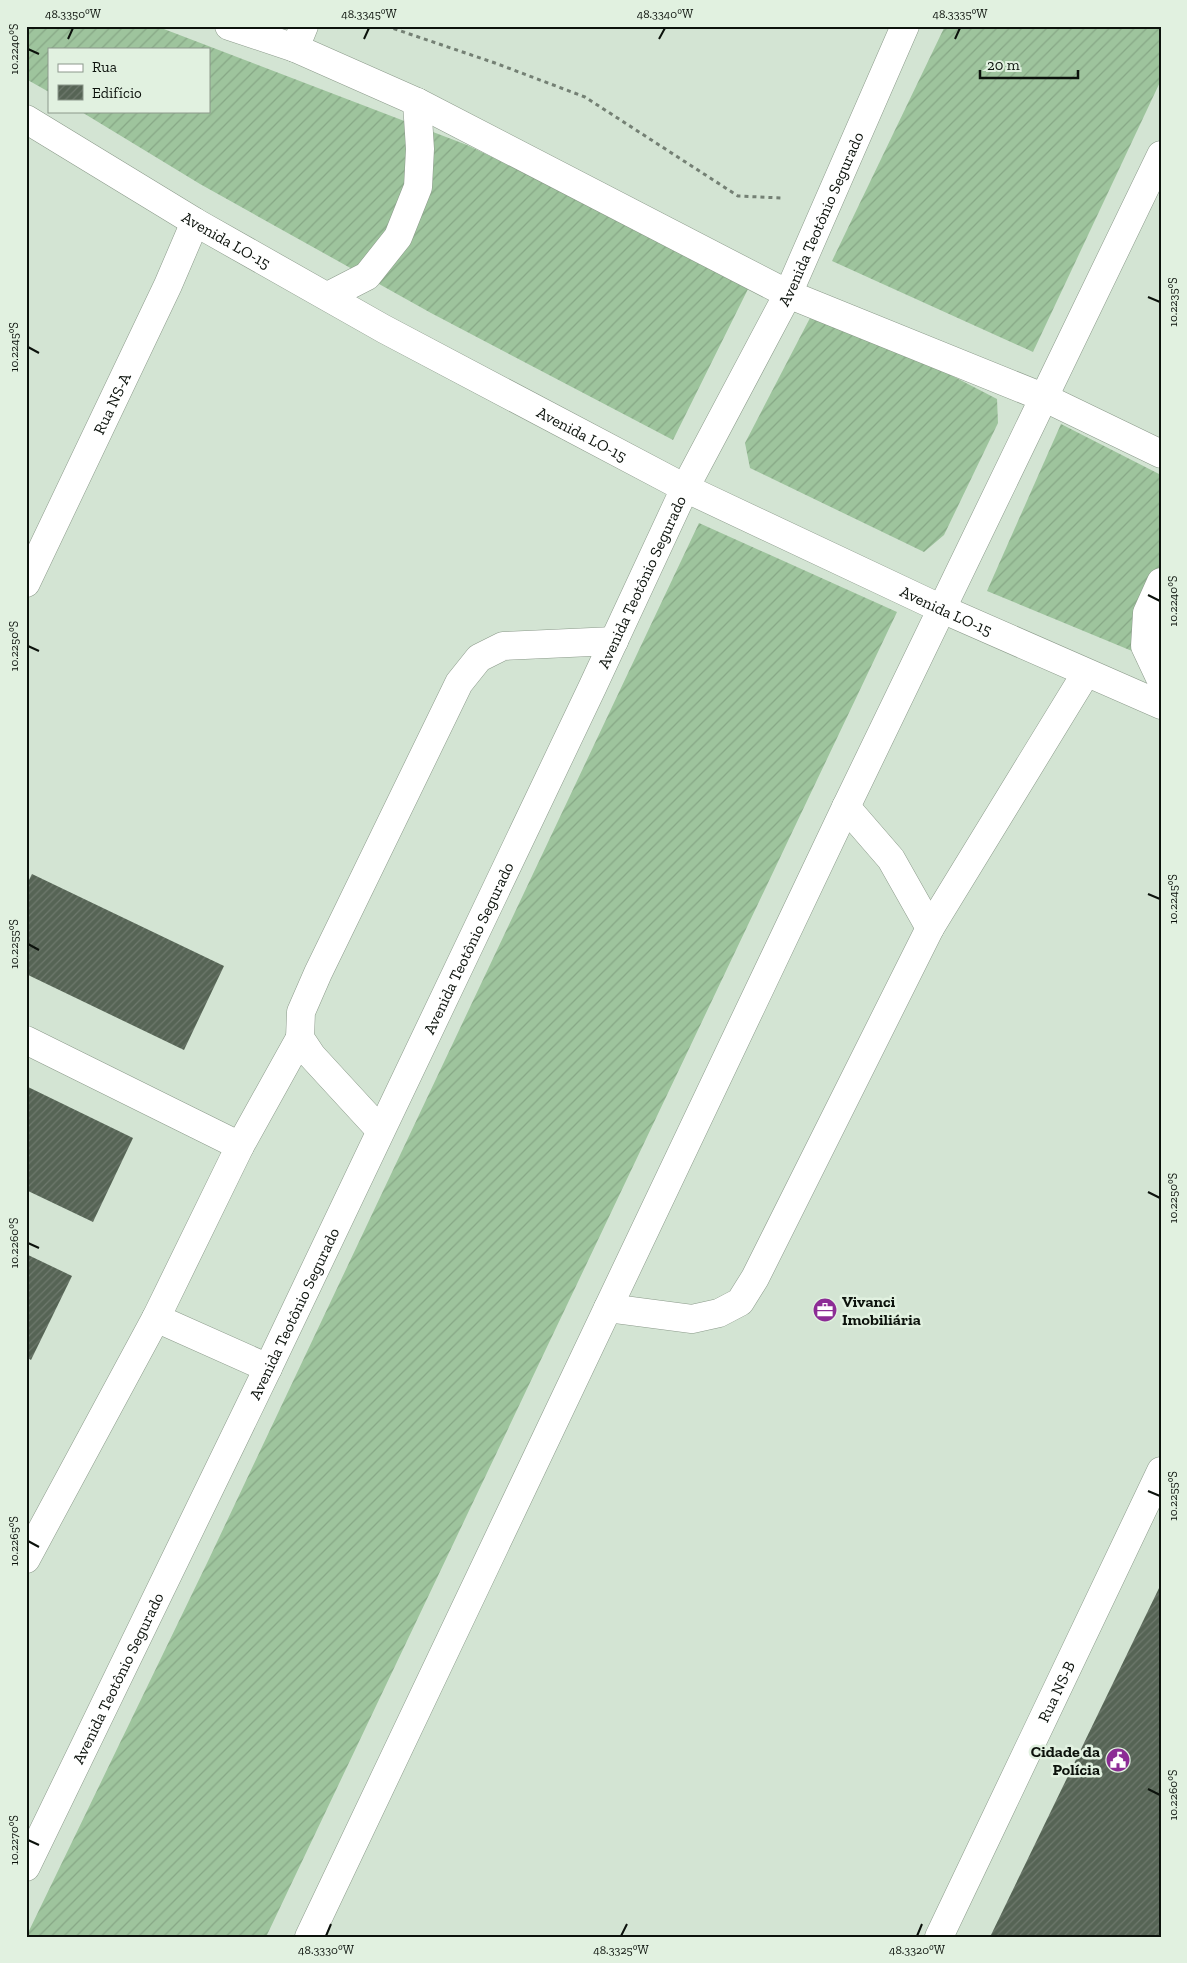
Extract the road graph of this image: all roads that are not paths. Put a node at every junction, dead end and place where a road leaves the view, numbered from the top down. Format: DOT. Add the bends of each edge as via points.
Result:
graph roads {
  1 [pos="230,26"];
  2 [pos="905,26"];
  3 [pos="299,37"];
  4 [pos="417,102"];
  5 [pos="26,119"];
  6 [pos="1161,155"];
  7 [pos="195,222"];
  8 [pos="788,294"];
  9 [pos="328,296"];
  10 [pos="1045,398"];
  11 [pos="1161,454"];
  12 [pos="685,488"];
  13 [pos="1161,582"];
  14 [pos="26,584"];
  15 [pos="942,609"];
  16 [pos="614,641"];
  17 [pos="1086,673"];
  18 [pos="1161,680"];
  19 [pos="1161,705"];
  20 [pos="846,807"];
  21 [pos="930,928"];
  22 [pos="300,1038"];
  23 [pos="26,1040"];
  24 [pos="380,1130"];
  25 [pos="240,1146"];
  26 [pos="608,1308"];
  27 [pos="156,1318"];
  28 [pos="268,1368"];
  29 [pos="1161,1471"];
  30 [pos="26,1559"];
  31 [pos="33,1836"];
  32 [pos="26,1867"];
  33 [pos="309,1937"];
  34 [pos="939,1937"];
  1 -- 3 [label="main road"];
  2 -- 8 [label="main road, Avenida Teotônio Segurado"];
  3 -- 4 [label="main road"];
  4 -- 8 [label="main road"];
  4 -- 9 [label="main road" via="418,187 398,237 367,276"];
  5 -- 7 [label="main road, Avenida LO-15"];
  6 -- 10 [label="main road"];
  7 -- 9 [label="main road, Avenida LO-15"];
  7 -- 14 [label="main road, Rua NS-A"];
  8 -- 10 [label="main road"];
  8 -- 12 [label="main road, Avenida Teotônio Segurado"];
  9 -- 12 [label="main road, Avenida LO-15" via="384,329"];
  10 -- 11 [label="main road"];
  10 -- 15 [label="main road"];
  12 -- 15 [label="main road, Avenida LO-15"];
  12 -- 16 [label="main road, Avenida Teotônio Segurado"];
  13 -- 18 [label="main road" via="1147,613 1145,646"];
  15 -- 17 [label="main road, Avenida LO-15"];
  15 -- 20 [label="main road"];
  16 -- 22 [label="main road" via="503,646 479,658 459,683 318,973 301,1012"];
  16 -- 24 [label="main road, Avenida Teotônio Segurado"];
  17 -- 19 [label="main road, Avenida LO-15"];
  17 -- 21 [label="main road"];
  20 -- 21 [label="main road" via="891,859"];
  20 -- 26 [label="main road"];
  21 -- 26 [label="main road" via="755,1278 740,1302 692,1319"];
  22 -- 24 [label="main road" via="312,1056"];
  22 -- 25 [label="main road"];
  23 -- 25 [label="main road"];
  24 -- 28 [label="main road, Avenida Teotônio Segurado"];
  25 -- 27 [label="main road"];
  26 -- 33 [label="main road"];
  27 -- 28 [label="main road"];
  27 -- 30 [label="main road"];
  28 -- 31 [label="main road, Avenida Teotônio Segurado"];
  29 -- 34 [label="main road, Rua NS-B"];
  31 -- 32 [label="main road, Avenida Teotônio Segurado"];
}
